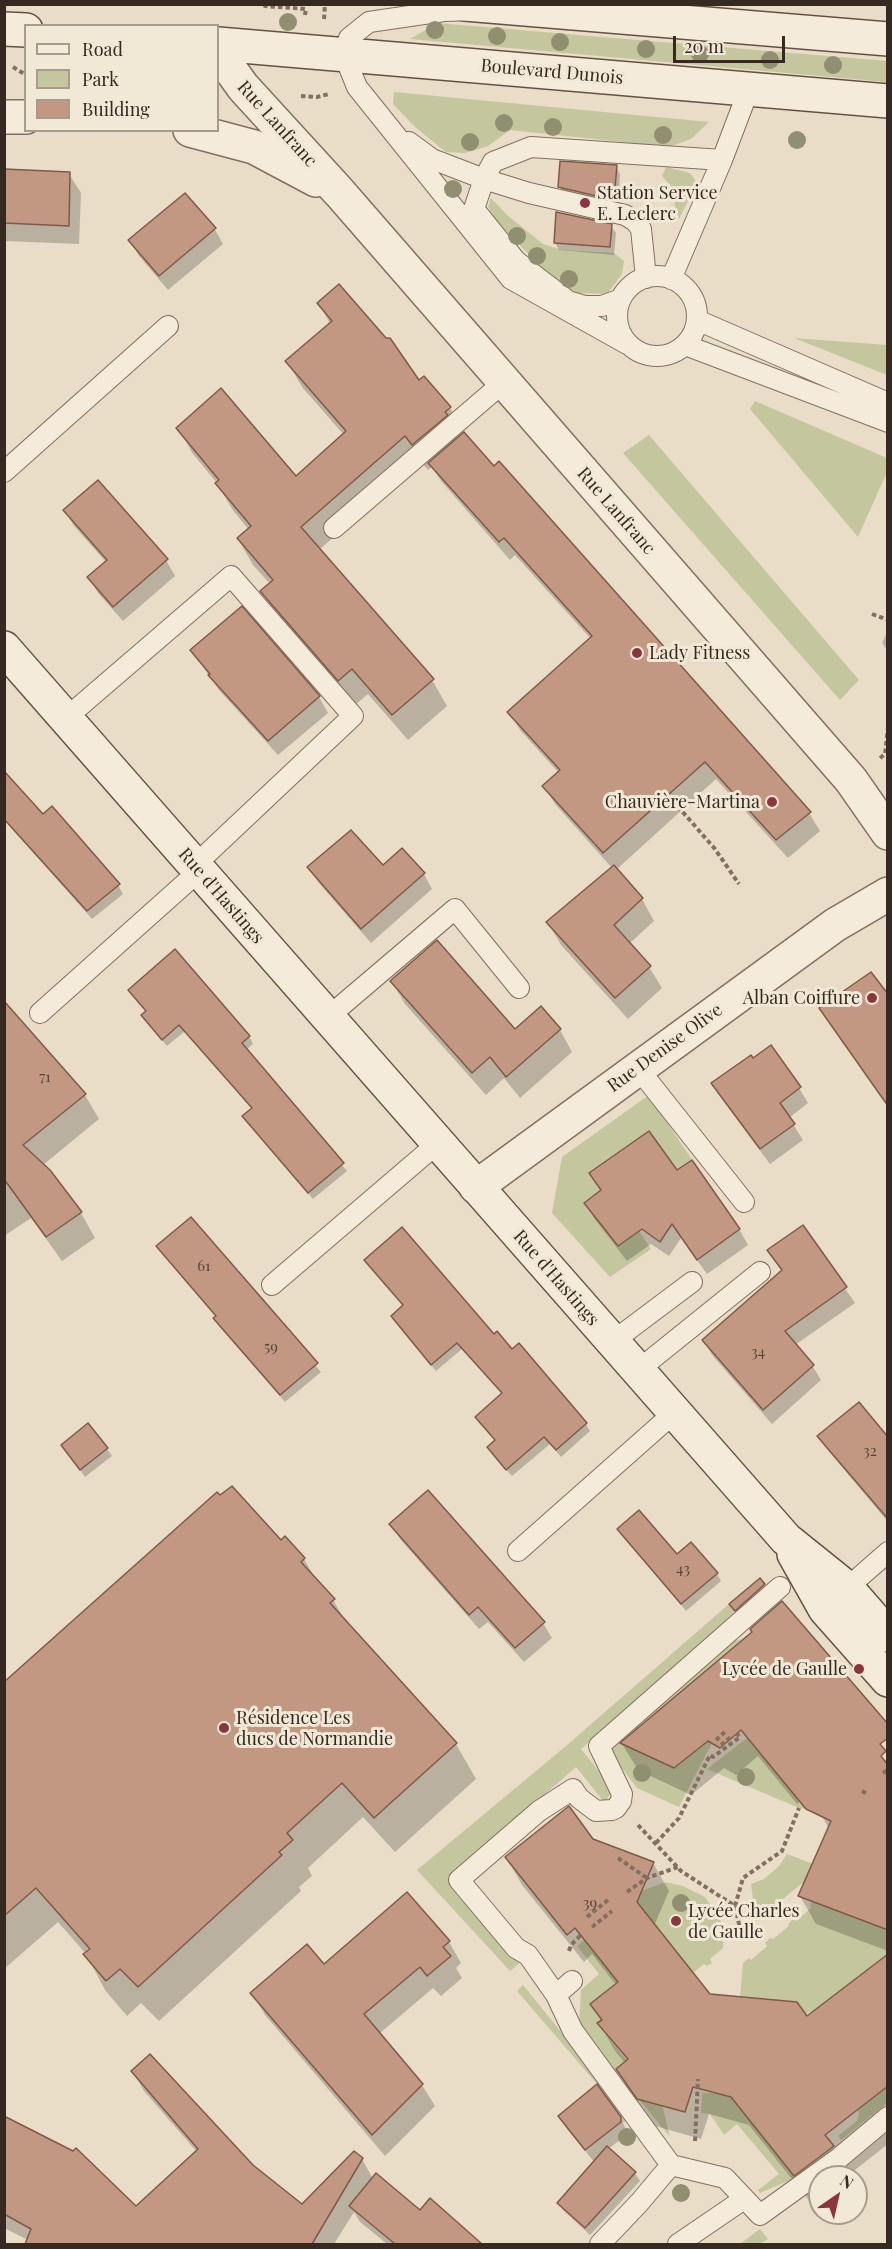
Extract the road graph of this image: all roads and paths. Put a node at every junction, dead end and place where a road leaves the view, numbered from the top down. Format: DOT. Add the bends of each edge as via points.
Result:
graph roads {
  1 [pos="266,4"];
  2 [pos="465,4"];
  3 [pos="506,9"];
  4 [pos="305,18"];
  5 [pos="4,29"];
  6 [pos="24,30"];
  7 [pos="888,39"];
  8 [pos="219,44"];
  9 [pos="219,53"];
  10 [pos="344,55"];
  11 [pos="749,89"];
  12 [pos="334,93"];
  13 [pos="298,96"];
  14 [pos="888,101"];
  15 [pos="372,107"];
  16 [pos="4,117"];
  17 [pos="24,117"];
  18 [pos="198,132"];
  19 [pos="722,160"];
  20 [pos="484,179"];
  21 [pos="340,193"];
  22 [pos="645,278"];
  23 [pos="671,279"];
  24 [pos="621,299"];
  25 [pos="697,320"];
  26 [pos="168,326"];
  27 [pos="627,344"];
  28 [pos="685,345"];
  29 [pos="504,382"];
  30 [pos="888,403"];
  31 [pos="888,422"];
  32 [pos="4,472"];
  33 [pos="334,528"];
  34 [pos="872,614"];
  35 [pos="888,620"];
  36 [pos="4,648"];
  37 [pos="66,718"];
  38 [pos="888,728"];
  39 [pos="887,743"];
  40 [pos="877,760"];
  41 [pos="668,795"];
  42 [pos="888,832"];
  43 [pos="197,868"];
  44 [pos="739,884"];
  45 [pos="888,894"];
  46 [pos="519,988"];
  47 [pos="40,1013"];
  48 [pos="327,1017"];
  49 [pos="637,1067"];
  50 [pos="438,1143"];
  51 [pos="476,1187"];
  52 [pos="744,1202"];
  53 [pos="760,1272"];
  54 [pos="692,1282"];
  55 [pos="272,1286"];
  56 [pos="612,1342"];
  57 [pos="637,1371"];
  58 [pos="674,1413"];
  59 [pos="786,1539"];
  60 [pos="518,1551"];
  61 [pos="888,1552"];
  62 [pos="780,1587"];
  63 [pos="847,1588"];
  64 [pos="888,1635"];
  65 [pos="888,1680"];
  66 [pos="727,1730"];
  67 [pos="737,1734"];
  68 [pos="730,1736"];
  69 [pos="716,1740"];
  70 [pos="721,1745"];
  71 [pos="616,1808"];
  72 [pos="799,1809"];
  73 [pos="656,1843"];
  74 [pos="618,1858"];
  75 [pos="678,1867"];
  76 [pos="647,1878"];
  77 [pos="627,1892"];
  78 [pos="607,1900"];
  79 [pos="735,1906"];
  80 [pos="612,1911"];
  81 [pos="588,1917"];
  82 [pos="592,1927"];
  83 [pos="741,1933"];
  84 [pos="572,1981"];
  85 [pos="556,1995"];
  86 [pos="698,2079"];
  87 [pos="888,2117"];
  88 [pos="671,2165"];
  89 [pos="692,2172"];
  90 [pos="744,2199"];
  91 [pos="600,2244"];
  92 [pos="678,2244"];
  1 -- 4 [label="path" via="306,9"];
  2 -- 3 [label="street"];
  3 -- 7 [label="street"];
  3 -- 10 [label="lane" via="444,11 369,22 349,38"];
  5 -- 6 [label="street"];
  8 -- 10 [label="street, Boulevard Dunois"];
  9 -- 21 [label="street, Rue Lanfranc" via="243,87"];
  10 -- 11 [label="street, Boulevard Dunois"];
  10 -- 15 [label="lane" via="357,87"];
  11 -- 14 [label="street, Boulevard Dunois"];
  11 -- 19 [label="lane"];
  12 -- 13 [label="path" via="317,98"];
  15 -- 20 [label="lane" via="432,159"];
  15 -- 27 [label="lane" via="511,279"];
  16 -- 17 [label="street"];
  18 -- 21 [label="street, Rue Lanfranc" via="254,147"];
  19 -- 20 [label="lane" via="531,147 493,162"];
  19 -- 23 [label="lane"];
  20 -- 22 [label="lane" via="625,214 641,229"];
  20 -- 24 [label="lane" via="474,209 516,261 568,301 602,306"];
  21 -- 29 [label="street, Rue Lanfranc"];
  22 -- 23 [label="lane"];
  22 -- 24 [label="lane"];
  23 -- 25 [label="lane" via="690,294"];
  24 -- 27 [label="lane" via="617,322"];
  25 -- 28 [label="lane"];
  25 -- 30 [label="lane"];
  26 -- 32 [label="lane"];
  27 -- 28 [label="lane" via="656,356"];
  28 -- 31 [label="lane"];
  29 -- 33 [label="lane"];
  29 -- 42 [label="street, Rue Lanfranc" via="851,780"];
  34 -- 35 [label="path"];
  36 -- 37 [label="street, Rue d'Hastings"];
  37 -- 43 [label="street, Rue d'Hastings"];
  37 -- 43 [label="lane" via="231,576 353,716"];
  38 -- 39 [label="path"];
  39 -- 40 [label="path" via="885,754"];
  41 -- 44 [label="path" via="715,849"];
  43 -- 47 [label="lane"];
  43 -- 48 [label="street, Rue d'Hastings"];
  45 -- 49 [label="street, Rue Denise Olive" via="835,925"];
  46 -- 48 [label="lane" via="456,909"];
  48 -- 50 [label="street, Rue d'Hastings"];
  49 -- 51 [label="street, Rue Denise Olive"];
  49 -- 52 [label="lane"];
  50 -- 51 [label="street, Rue d'Hastings"];
  50 -- 55 [label="lane"];
  51 -- 56 [label="street, Rue d'Hastings"];
  53 -- 57 [label="lane"];
  54 -- 56 [label="lane"];
  56 -- 57 [label="street, Rue d'Hastings"];
  57 -- 58 [label="street, Rue d'Hastings"];
  58 -- 59 [label="street, Rue d'Hastings"];
  58 -- 60 [label="lane"];
  59 -- 63 [label="street, Rue d'Hastings"];
  59 -- 65 [label="street, Rue d'Hastings" via="825,1609"];
  61 -- 63 [label="lane"];
  62 -- 71 [label="lane" via="599,1746 622,1794"];
  63 -- 64 [label="street, Rue d'Hastings"];
  66 -- 69 [label="path"];
  67 -- 73 [label="path" via="740,1737 713,1757 710,1755 679,1818"];
  68 -- 70 [label="path"];
  71 -- 73 [label="path"];
  71 -- 85 [label="lane" via="596,1810 573,1789 539,1811 459,1880 516,1948 528,1954"];
  72 -- 79 [label="path" via="782,1851 743,1878"];
  73 -- 75 [label="path"];
  74 -- 76 [label="path"];
  75 -- 76 [label="path"];
  75 -- 79 [label="path"];
  76 -- 77 [label="path"];
  78 -- 81 [label="path"];
  79 -- 83 [label="path"];
  80 -- 82 [label="path"];
  84 -- 85 [label="lane"];
  85 -- 88 [label="lane" via="573,2031"];
  86 -- 89 [label="path"];
  87 -- 90 [label="lane" via="760,2215"];
  88 -- 89 [label="lane"];
  88 -- 91 [label="lane"];
  89 -- 90 [label="lane" via="732,2173"];
  90 -- 92 [label="lane"];
}
